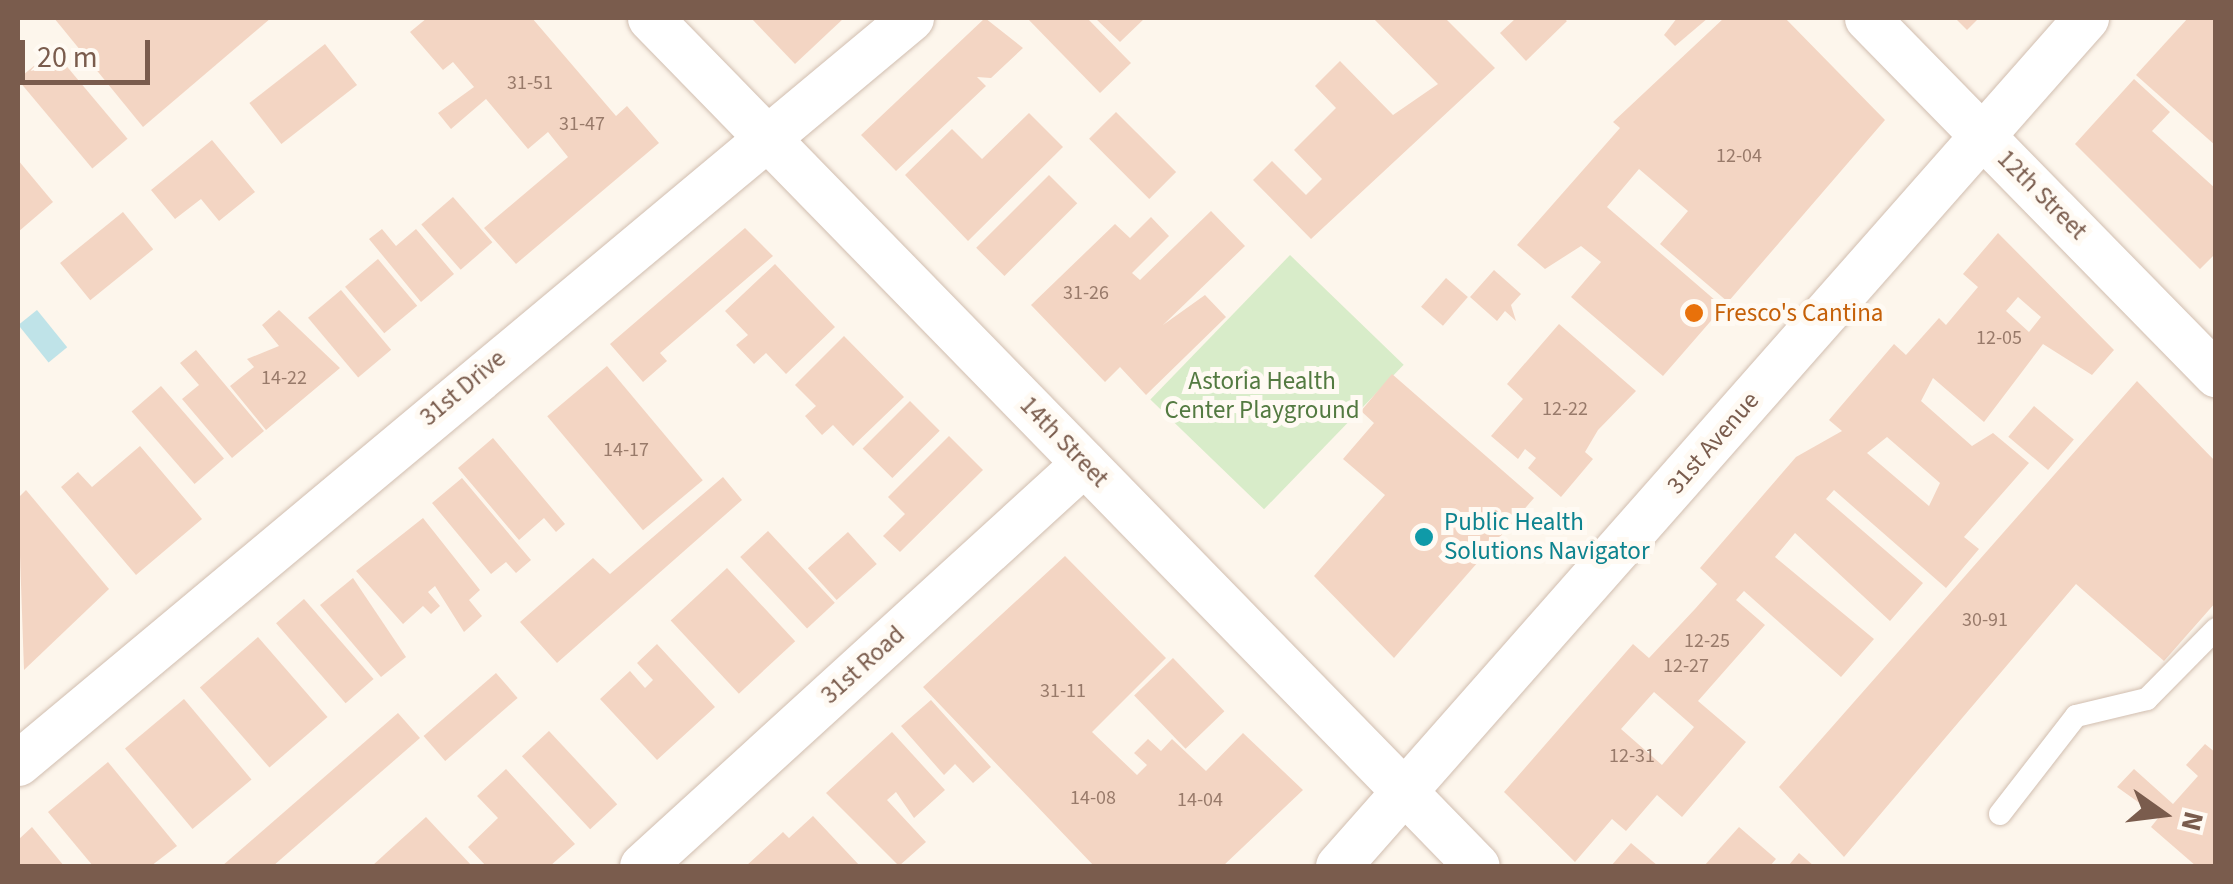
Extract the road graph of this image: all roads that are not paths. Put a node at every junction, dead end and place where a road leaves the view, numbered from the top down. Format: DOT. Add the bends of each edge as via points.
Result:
graph roads {
  1 [pos="650,18"];
  2 [pos="912,18"];
  3 [pos="1867,18"];
  4 [pos="2086,18"];
  5 [pos="1982,136"];
  6 [pos="767,138"];
  7 [pos="2216,374"];
  8 [pos="1084,463"];
  9 [pos="2216,628"];
  10 [pos="18,763"];
  11 [pos="1405,792"];
  12 [pos="2000,814"];
  13 [pos="642,866"];
  14 [pos="1338,866"];
  15 [pos="1477,866"];
  1 -- 6 [label="street, 14th Street"];
  2 -- 6 [label="street, 31st Drive"];
  3 -- 5 [label="street, 12th Street"];
  4 -- 5 [label="street, 31st Avenue"];
  5 -- 7 [label="street, 12th Street"];
  5 -- 11 [label="street, 31st Avenue"];
  6 -- 8 [label="street, 14th Street"];
  6 -- 10 [label="street, 31st Drive"];
  8 -- 11 [label="street, 14th Street"];
  8 -- 13 [label="street, 31st Road"];
  9 -- 12 [label="lane" via="2147,699 2076,716"];
  11 -- 14 [label="street, 31st Avenue"];
  11 -- 15 [label="street, 14th Street"];
}
